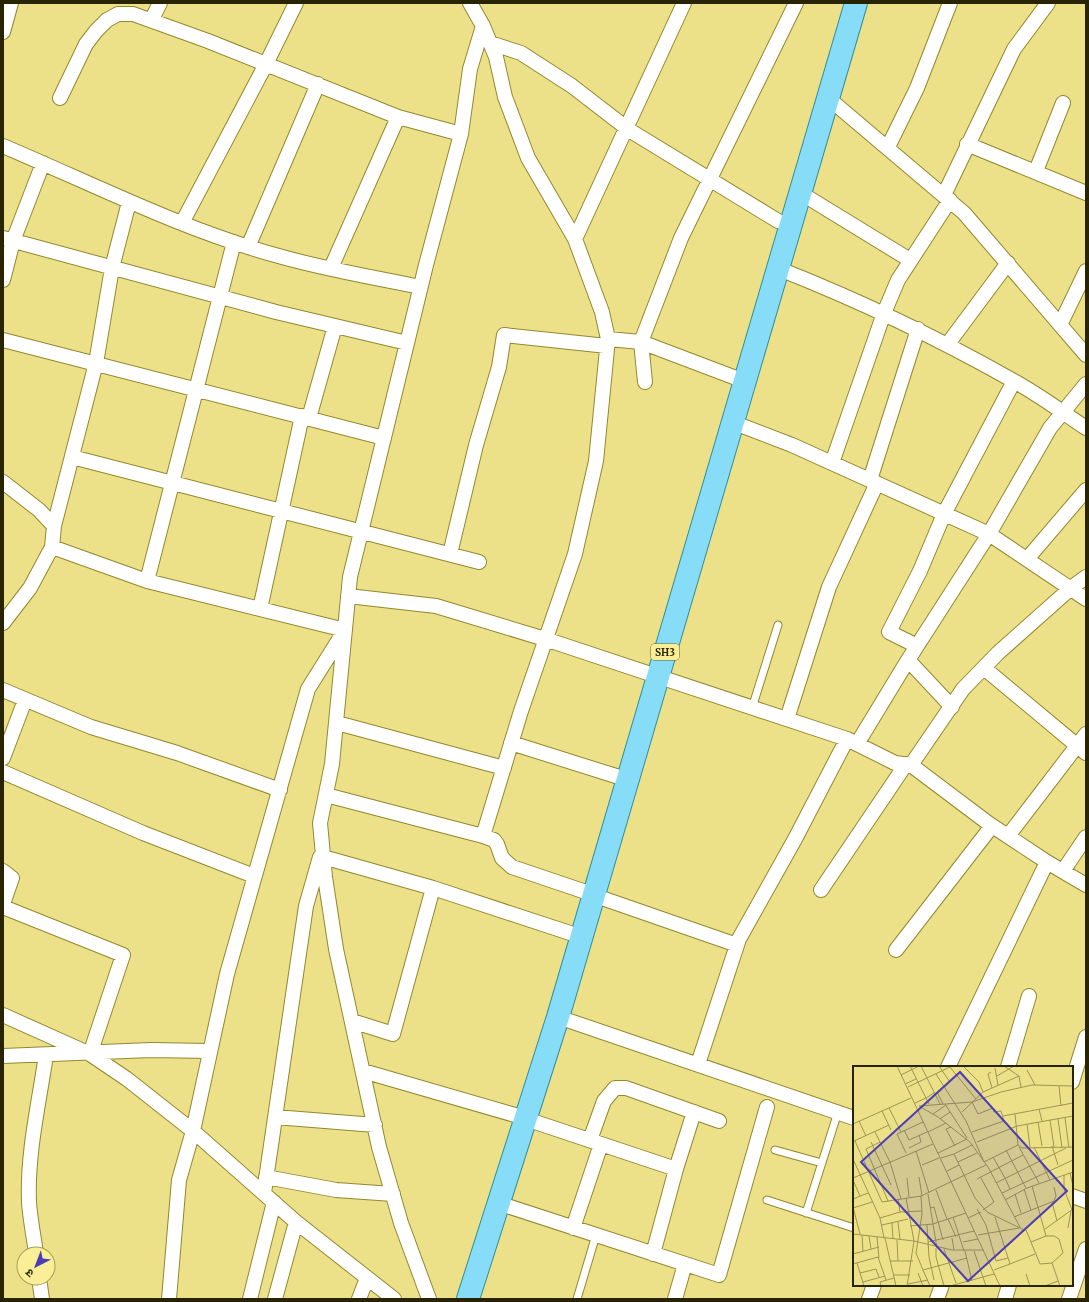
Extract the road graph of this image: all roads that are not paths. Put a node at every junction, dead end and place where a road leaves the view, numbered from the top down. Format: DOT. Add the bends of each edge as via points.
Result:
graph roads {
  1 [pos="11,3"];
  2 [pos="160,3"];
  3 [pos="296,3"];
  4 [pos="470,3"];
  5 [pos="684,3"];
  6 [pos="796,3"];
  7 [pos="844,3"];
  8 [pos="856,3"];
  9 [pos="950,3"];
  10 [pos="1048,3"];
  11 [pos="152,19"];
  12 [pos="483,26"];
  13 [pos="3,32"];
  14 [pos="490,43"];
  15 [pos="266,64"];
  16 [pos="318,84"];
  17 [pos="827,97"];
  18 [pos="60,98"];
  19 [pos="1063,103"];
  20 [pos="398,117"];
  21 [pos="627,128"];
  22 [pos="461,134"];
  23 [pos="968,144"];
  24 [pos="3,146"];
  25 [pos="888,147"];
  26 [pos="43,163"];
  27 [pos="1036,171"];
  28 [pos="709,180"];
  29 [pos="799,192"];
  30 [pos="1086,193"];
  31 [pos="947,198"];
  32 [pos="129,202"];
  33 [pos="778,221"];
  34 [pos="182,223"];
  35 [pos="8,239"];
  36 [pos="575,239"];
  37 [pos="234,242"];
  38 [pos="248,247"];
  39 [pos="910,260"];
  40 [pos="1008,263"];
  41 [pos="112,268"];
  42 [pos="331,268"];
  43 [pos="777,268"];
  44 [pos="1086,271"];
  45 [pos="3,280"];
  46 [pos="420,287"];
  47 [pos="221,297"];
  48 [pos="884,313"];
  49 [pos="1060,325"];
  50 [pos="335,326"];
  51 [pos="918,329"];
  52 [pos="3,340"];
  53 [pos="608,342"];
  54 [pos="641,342"];
  55 [pos="406,343"];
  56 [pos="948,345"];
  57 [pos="1086,355"];
  58 [pos="96,363"];
  59 [pos="738,379"];
  60 [pos="1014,381"];
  61 [pos="645,382"];
  62 [pos="1086,384"];
  63 [pos="196,388"];
  64 [pos="1063,413"];
  65 [pos="306,417"];
  66 [pos="732,422"];
  67 [pos="1086,428"];
  68 [pos="384,438"];
  69 [pos="72,457"];
  70 [pos="832,463"];
  71 [pos="3,482"];
  72 [pos="873,482"];
  73 [pos="173,483"];
  74 [pos="1086,490"];
  75 [pos="281,510"];
  76 [pos="944,514"];
  77 [pos="54,526"];
  78 [pos="361,531"];
  79 [pos="989,534"];
  80 [pos="52,547"];
  81 [pos="450,554"];
  82 [pos="1027,559"];
  83 [pos="479,562"];
  84 [pos="1086,577"];
  85 [pos="147,581"];
  86 [pos="1071,588"];
  87 [pos="348,596"];
  88 [pos="1086,599"];
  89 [pos="260,609"];
  90 [pos="3,623"];
  91 [pos="778,625"];
  92 [pos="345,630"];
  93 [pos="545,639"];
  94 [pos="917,646"];
  95 [pos="908,660"];
  96 [pos="984,668"];
  97 [pos="652,674"];
  98 [pos="3,690"];
  99 [pos="25,700"];
  100 [pos="952,707"];
  101 [pos="752,708"];
  102 [pos="787,719"];
  103 [pos="337,723"];
  104 [pos="1086,734"];
  105 [pos="852,742"];
  106 [pos="511,743"];
  107 [pos="1082,750"];
  108 [pos="3,758"];
  109 [pos="909,764"];
  110 [pos="504,768"];
  111 [pos="3,772"];
  112 [pos="616,776"];
  113 [pos="280,790"];
  114 [pos="326,795"];
  115 [pos="992,826"];
  116 [pos="483,836"];
  117 [pos="1008,836"];
  118 [pos="1086,837"];
  119 [pos="322,853"];
  120 [pos="1047,862"];
  121 [pos="3,871"];
  122 [pos="1063,871"];
  123 [pos="254,876"];
  124 [pos="1086,885"];
  125 [pos="433,888"];
  126 [pos="821,890"];
  127 [pos="588,893"];
  128 [pos="3,904"];
  129 [pos="3,907"];
  130 [pos="570,933"];
  131 [pos="738,945"];
  132 [pos="896,950"];
  133 [pos="1029,996"];
  134 [pos="3,1015"];
  135 [pos="558,1017"];
  136 [pos="352,1021"];
  137 [pos="1086,1037"];
  138 [pos="210,1051"];
  139 [pos="90,1054"];
  140 [pos="46,1055"];
  141 [pos="3,1056"];
  142 [pos="698,1064"];
  143 [pos="948,1066"];
  144 [pos="1008,1066"];
  145 [pos="363,1072"];
  146 [pos="1073,1079"];
  147 [pos="767,1107"];
  148 [pos="694,1112"];
  149 [pos="838,1112"];
  150 [pos="275,1117"];
  151 [pos="521,1117"];
  152 [pos="853,1118"];
  153 [pos="719,1121"];
  154 [pos="374,1125"];
  155 [pos="193,1131"];
  156 [pos="595,1142"];
  157 [pos="775,1150"];
  158 [pos="822,1163"];
  159 [pos="676,1169"];
  160 [pos="266,1177"];
  161 [pos="393,1194"];
  162 [pos="1073,1196"];
  163 [pos="269,1198"];
  164 [pos="767,1200"];
  165 [pos="1086,1201"];
  166 [pos="498,1203"];
  167 [pos="806,1213"];
  168 [pos="296,1222"];
  169 [pos="573,1228"];
  170 [pos="853,1228"];
  171 [pos="596,1236"];
  172 [pos="35,1246"];
  173 [pos="1086,1248"];
  174 [pos="653,1254"];
  175 [pos="685,1264"];
  176 [pos="367,1278"];
  177 [pos="40,1286"];
  178 [pos="874,1286"];
  179 [pos="942,1286"];
  180 [pos="1009,1286"];
  181 [pos="42,1299"];
  182 [pos="169,1299"];
  183 [pos="250,1299"];
  184 [pos="275,1299"];
  185 [pos="359,1299"];
  186 [pos="394,1299"];
  187 [pos="429,1299"];
  188 [pos="457,1299"];
  189 [pos="468,1299"];
  190 [pos="577,1299"];
  191 [pos="675,1299"];
  192 [pos="870,1299"];
  193 [pos="937,1299"];
  194 [pos="1005,1299"];
  195 [pos="1069,1299"];
  1 -- 13 [label="street"];
  2 -- 11 [label="street"];
  3 -- 15 [label="street"];
  4 -- 12 [label="street"];
  5 -- 21 [label="street"];
  6 -- 28 [label="street"];
  7 -- 33 [label="main road, SH3"];
  8 -- 17 [label="main road, SH3"];
  9 -- 25 [label="street" via="917,88"];
  10 -- 23 [label="street" via="1014,49"];
  11 -- 15 [label="street"];
  11 -- 18 [label="street" via="133,14 118,14 107,20 86,44"];
  12 -- 14 [label="street"];
  12 -- 22 [label="street" via="470,69"];
  14 -- 21 [label="street" via="521,53 572,86"];
  14 -- 36 [label="street" via="496,57 505,97 528,158"];
  15 -- 16 [label="street"];
  15 -- 34 [label="street"];
  16 -- 20 [label="street"];
  16 -- 38 [label="street"];
  17 -- 25 [label="street"];
  17 -- 29 [label="main road, SH3"];
  19 -- 27 [label="street"];
  20 -- 22 [label="street"];
  20 -- 42 [label="street"];
  21 -- 28 [label="street"];
  21 -- 36 [label="street"];
  22 -- 46 [label="street"];
  23 -- 27 [label="street"];
  23 -- 31 [label="street"];
  24 -- 26 [label="street"];
  25 -- 31 [label="street"];
  26 -- 32 [label="street"];
  26 -- 35 [label="street"];
  27 -- 30 [label="street"];
  28 -- 33 [label="street"];
  28 -- 54 [label="street" via="681,238"];
  29 -- 39 [label="street"];
  29 -- 43 [label="main road, SH3"];
  31 -- 39 [label="street"];
  31 -- 40 [label="street" via="964,213"];
  32 -- 34 [label="street"];
  32 -- 41 [label="street"];
  33 -- 59 [label="main road, SH3"];
  34 -- 37 [label="street"];
  35 -- 41 [label="street"];
  35 -- 45 [label="street"];
  36 -- 53 [label="street" via="602,312"];
  37 -- 38 [label="street"];
  37 -- 47 [label="street"];
  38 -- 42 [label="street"];
  39 -- 48 [label="street"];
  40 -- 49 [label="street"];
  40 -- 56 [label="street"];
  41 -- 47 [label="street"];
  41 -- 58 [label="street"];
  42 -- 46 [label="street"];
  43 -- 48 [label="street"];
  43 -- 59 [label="main road, SH3"];
  44 -- 49 [label="street"];
  46 -- 55 [label="street"];
  47 -- 50 [label="street"];
  47 -- 63 [label="street"];
  48 -- 51 [label="street"];
  48 -- 70 [label="street"];
  49 -- 57 [label="street"];
  50 -- 55 [label="street"];
  50 -- 65 [label="street"];
  51 -- 56 [label="street"];
  51 -- 72 [label="street"];
  52 -- 58 [label="street"];
  53 -- 54 [label="street"];
  53 -- 81 [label="street" via="504,335 499,367 476,445"];
  53 -- 93 [label="street" via="596,461 575,554"];
  54 -- 59 [label="street"];
  54 -- 61 [label="street"];
  55 -- 68 [label="street"];
  56 -- 60 [label="street"];
  58 -- 63 [label="street"];
  58 -- 69 [label="street"];
  59 -- 66 [label="main road, SH3"];
  59 -- 97 [label="main road, SH3"];
  60 -- 64 [label="street"];
  60 -- 76 [label="street"];
  62 -- 64 [label="street"];
  63 -- 65 [label="street"];
  63 -- 73 [label="street"];
  64 -- 67 [label="street"];
  64 -- 79 [label="street" via="1050,428"];
  65 -- 68 [label="street"];
  65 -- 75 [label="street"];
  66 -- 70 [label="street"];
  66 -- 97 [label="main road, SH3"];
  68 -- 78 [label="street"];
  69 -- 73 [label="street"];
  69 -- 77 [label="street"];
  70 -- 72 [label="street"];
  71 -- 77 [label="street" via="39,510"];
  72 -- 76 [label="street"];
  72 -- 102 [label="street" via="829,587"];
  73 -- 75 [label="street"];
  73 -- 85 [label="street"];
  74 -- 82 [label="street"];
  75 -- 78 [label="street"];
  75 -- 89 [label="street"];
  76 -- 79 [label="street"];
  76 -- 94 [label="street" via="920,571 889,632"];
  77 -- 80 [label="street"];
  78 -- 81 [label="street"];
  78 -- 87 [label="street"];
  79 -- 82 [label="street"];
  79 -- 94 [label="street"];
  80 -- 85 [label="street"];
  80 -- 90 [label="street" via="30,588"];
  81 -- 83 [label="street"];
  82 -- 86 [label="street"];
  84 -- 86 [label="street"];
  85 -- 89 [label="street"];
  86 -- 88 [label="street"];
  86 -- 96 [label="street"];
  87 -- 92 [label="street"];
  87 -- 93 [label="street" via="436,606"];
  89 -- 92 [label="street"];
  91 -- 101 [label="lane"];
  92 -- 103 [label="street"];
  92 -- 113 [label="street" via="308,689"];
  93 -- 97 [label="street"];
  93 -- 106 [label="street"];
  94 -- 95 [label="street"];
  95 -- 100 [label="street"];
  95 -- 105 [label="street"];
  96 -- 100 [label="street" via="963,689"];
  96 -- 107 [label="street"];
  97 -- 101 [label="street"];
  97 -- 112 [label="main road, SH3"];
  97 -- 127 [label="main road, SH3"];
  98 -- 99 [label="street"];
  99 -- 108 [label="street"];
  99 -- 113 [label="street" via="91,727 177,753"];
  100 -- 109 [label="street"];
  101 -- 102 [label="street"];
  102 -- 105 [label="street"];
  103 -- 110 [label="street"];
  103 -- 114 [label="street"];
  104 -- 107 [label="street"];
  105 -- 109 [label="street" via="895,763"];
  105 -- 131 [label="street"];
  106 -- 110 [label="street"];
  106 -- 112 [label="street"];
  107 -- 117 [label="street"];
  109 -- 115 [label="street"];
  109 -- 126 [label="street"];
  110 -- 116 [label="street"];
  111 -- 123 [label="street" via="143,833"];
  112 -- 127 [label="main road, SH3"];
  113 -- 123 [label="street"];
  114 -- 116 [label="street"];
  114 -- 119 [label="street" via="320,823"];
  115 -- 117 [label="street"];
  115 -- 132 [label="street"];
  116 -- 127 [label="street" via="494,840 502,858 512,867"];
  117 -- 120 [label="street"];
  118 -- 122 [label="street"];
  119 -- 125 [label="street"];
  119 -- 136 [label="street" via="336,949"];
  119 -- 150 [label="street" via="306,906"];
  120 -- 122 [label="street"];
  120 -- 143 [label="street"];
  121 -- 128 [label="street" via="12,878"];
  122 -- 124 [label="street"];
  123 -- 138 [label="street" via="227,974"];
  125 -- 130 [label="street"];
  125 -- 136 [label="street" via="393,1034"];
  127 -- 130 [label="main road, SH3"];
  127 -- 131 [label="street"];
  127 -- 135 [label="main road, SH3"];
  129 -- 139 [label="street" via="123,955"];
  130 -- 151 [label="main road, SH3"];
  131 -- 142 [label="street"];
  133 -- 144 [label="street"];
  134 -- 139 [label="street"];
  135 -- 142 [label="street"];
  135 -- 151 [label="main road, SH3"];
  136 -- 145 [label="street"];
  137 -- 146 [label="street"];
  138 -- 139 [label="street" via="151,1050"];
  138 -- 155 [label="street"];
  139 -- 140 [label="street"];
  139 -- 155 [label="street" via="127,1079"];
  140 -- 141 [label="street"];
  140 -- 172 [label="street" via="32,1143 29,1202"];
  142 -- 149 [label="street"];
  145 -- 151 [label="street"];
  145 -- 154 [label="street"];
  147 -- 175 [label="street" via="719,1275"];
  148 -- 153 [label="street"];
  148 -- 156 [label="street" via="626,1088 615,1088 604,1101"];
  148 -- 159 [label="street"];
  149 -- 152 [label="street"];
  149 -- 158 [label="lane"];
  150 -- 154 [label="street"];
  150 -- 160 [label="street"];
  151 -- 156 [label="street"];
  151 -- 166 [label="main road, SH3"];
  151 -- 188 [label="main road, SH3"];
  154 -- 161 [label="street"];
  155 -- 163 [label="street"];
  155 -- 182 [label="street" via="179,1180"];
  156 -- 159 [label="street"];
  156 -- 169 [label="street"];
  157 -- 158 [label="lane"];
  158 -- 167 [label="lane"];
  159 -- 174 [label="street"];
  160 -- 161 [label="street" via="336,1190"];
  160 -- 163 [label="street"];
  161 -- 187 [label="street"];
  162 -- 165 [label="street"];
  163 -- 168 [label="street"];
  163 -- 183 [label="street"];
  164 -- 167 [label="lane"];
  166 -- 169 [label="street"];
  166 -- 189 [label="main road, SH3"];
  167 -- 170 [label="lane"];
  168 -- 176 [label="street"];
  168 -- 184 [label="street"];
  169 -- 171 [label="street"];
  171 -- 174 [label="street"];
  171 -- 190 [label="lane"];
  173 -- 195 [label="street"];
  174 -- 175 [label="street"];
  175 -- 191 [label="street"];
  176 -- 185 [label="street"];
  176 -- 186 [label="street"];
  177 -- 181 [label="street"];
  178 -- 192 [label="street"];
  179 -- 193 [label="street"];
  180 -- 194 [label="street"];
}
